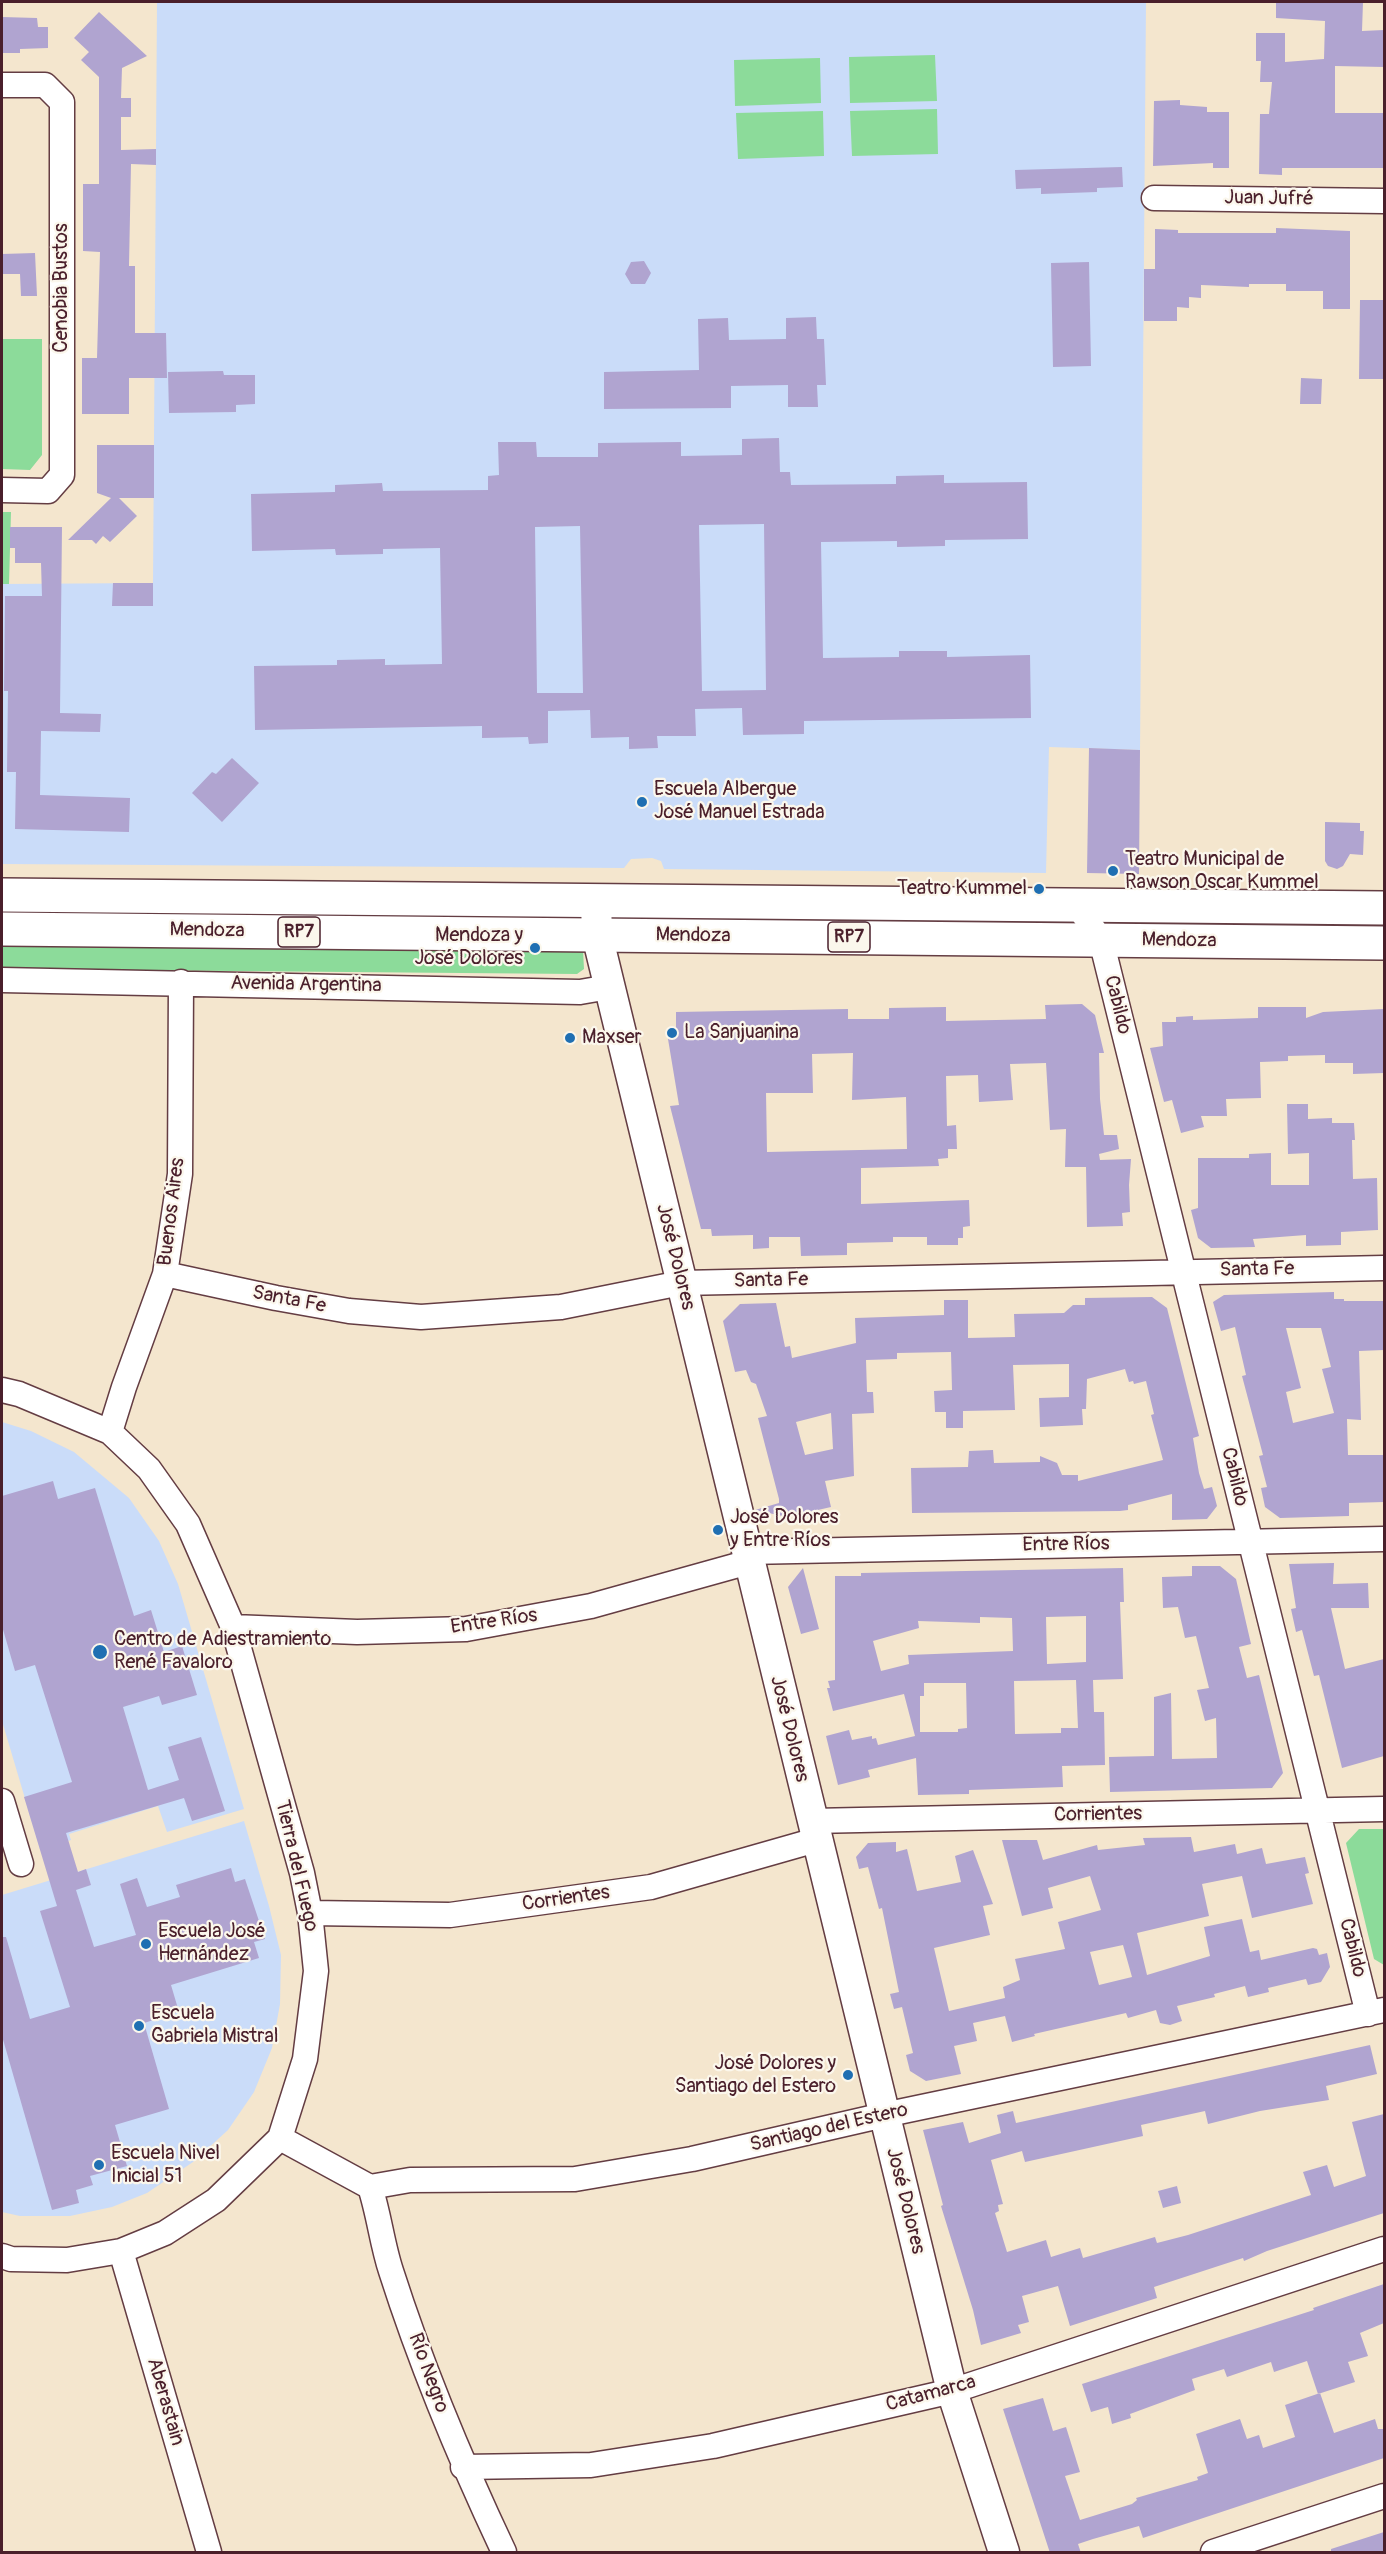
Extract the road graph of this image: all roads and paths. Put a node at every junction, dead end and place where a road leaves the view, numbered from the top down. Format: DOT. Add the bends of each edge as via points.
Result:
graph roads {
  1 [pos="2,85"];
  2 [pos="1154,198"];
  3 [pos="1384,201"];
  4 [pos="2,490"];
  5 [pos="2,895"];
  6 [pos="596,901"];
  7 [pos="1077,905"];
  8 [pos="1143,906"];
  9 [pos="1384,908"];
  10 [pos="2,929"];
  11 [pos="597,935"];
  12 [pos="1101,940"];
  13 [pos="1384,943"];
  14 [pos="2,980"];
  15 [pos="181,982"];
  16 [pos="609,987"];
  17 [pos="1384,1268"];
  18 [pos="1183,1272"];
  19 [pos="165,1274"];
  20 [pos="681,1283"];
  21 [pos="2,1390"];
  22 [pos="110,1432"];
  23 [pos="1384,1539"];
  24 [pos="1250,1541"];
  25 [pos="748,1557"];
  26 [pos="233,1627"];
  27 [pos="2,1801"];
  28 [pos="1384,1809"];
  29 [pos="1317,1811"];
  30 [pos="814,1831"];
  31 [pos="21,1864"];
  32 [pos="310,1913"];
  33 [pos="1376,2012"];
  34 [pos="884,2115"];
  35 [pos="280,2138"];
  36 [pos="370,2187"];
  37 [pos="1384,2249"];
  38 [pos="121,2251"];
  39 [pos="2,2256"];
  40 [pos="952,2391"];
  41 [pos="463,2467"];
  42 [pos="1384,2496"];
  43 [pos="209,2553"];
  44 [pos="504,2553"];
  45 [pos="1004,2553"];
  46 [pos="1213,2553"];
  1 -- 4 [label="street, Cenobia Bustos" via="45,85 62,102 62,475 48,490"];
  2 -- 3 [label="street, Juan Jufré"];
  5 -- 6 [label="main road, Mendoza / RP7"];
  6 -- 7 [label="main road, Mendoza / RP7"];
  6 -- 11 [label="street, José Dolores"];
  7 -- 8 [label="main road, Mendoza / RP7"];
  7 -- 12 [label="street, Cabildo"];
  8 -- 9 [label="main road, Mendoza / RP7"];
  8 -- 12 [label="street"];
  10 -- 11 [label="main road, Mendoza / RP7"];
  11 -- 12 [label="main road, Mendoza / RP7"];
  11 -- 16 [label="street, José Dolores"];
  12 -- 13 [label="main road, Mendoza / RP7"];
  12 -- 18 [label="street, Cabildo"];
  14 -- 15 [label="street, Avenida Argentina"];
  15 -- 16 [label="street, Avenida Argentina" via="580,992"];
  15 -- 19 [label="street, Buenos Aires" via="180,1174"];
  16 -- 20 [label="street, José Dolores"];
  17 -- 18 [label="street, Santa Fe"];
  18 -- 20 [label="street, Santa Fe"];
  18 -- 24 [label="street, Cabildo"];
  19 -- 20 [label="street, Santa Fe" via="349,1311 421,1317 561,1307"];
  19 -- 22 [label="street, Buenos Aires"];
  20 -- 25 [label="street, José Dolores"];
  21 -- 22 [label="street, Tierra del Fuego"];
  22 -- 26 [label="street, Tierra del Fuego" via="148,1469 188,1524"];
  23 -- 24 [label="street, Entre Ríos"];
  24 -- 25 [label="street, Entre Ríos"];
  24 -- 29 [label="street, Cabildo"];
  25 -- 26 [label="street, Entre Ríos" via="591,1606 466,1629 357,1632"];
  25 -- 30 [label="street, José Dolores"];
  26 -- 32 [label="street, Tierra del Fuego"];
  27 -- 31 [label="street"];
  28 -- 29 [label="street, Corrientes"];
  29 -- 30 [label="street, Corrientes"];
  29 -- 33 [label="street, Cabildo"];
  30 -- 32 [label="street, Corrientes" via="641,1888 450,1915"];
  30 -- 34 [label="street, José Dolores"];
  32 -- 35 [label="street, Tierra del Fuego" via="316,1971 305,2059"];
  33 -- 34 [label="street, Santiago del Estero"];
  34 -- 36 [label="street, Santiago del Estero" via="692,2158 575,2179 410,2180"];
  34 -- 40 [label="street, José Dolores"];
  35 -- 36 [label="street"];
  35 -- 38 [label="street, Tierra del Fuego" via="216,2200 165,2232"];
  36 -- 41 [label="street, Río Negro" via="390,2268"];
  37 -- 40 [label="street, Catamarca"];
  38 -- 39 [label="street, Tierra del Fuego" via="67,2260"];
  38 -- 43 [label="street, Aberastain"];
  40 -- 41 [label="street, Catamarca" via="713,2446 591,2465"];
  40 -- 45 [label="street, José Dolores"];
  41 -- 44 [label="street, Río Negro"];
  42 -- 46 [label="street"];
}
